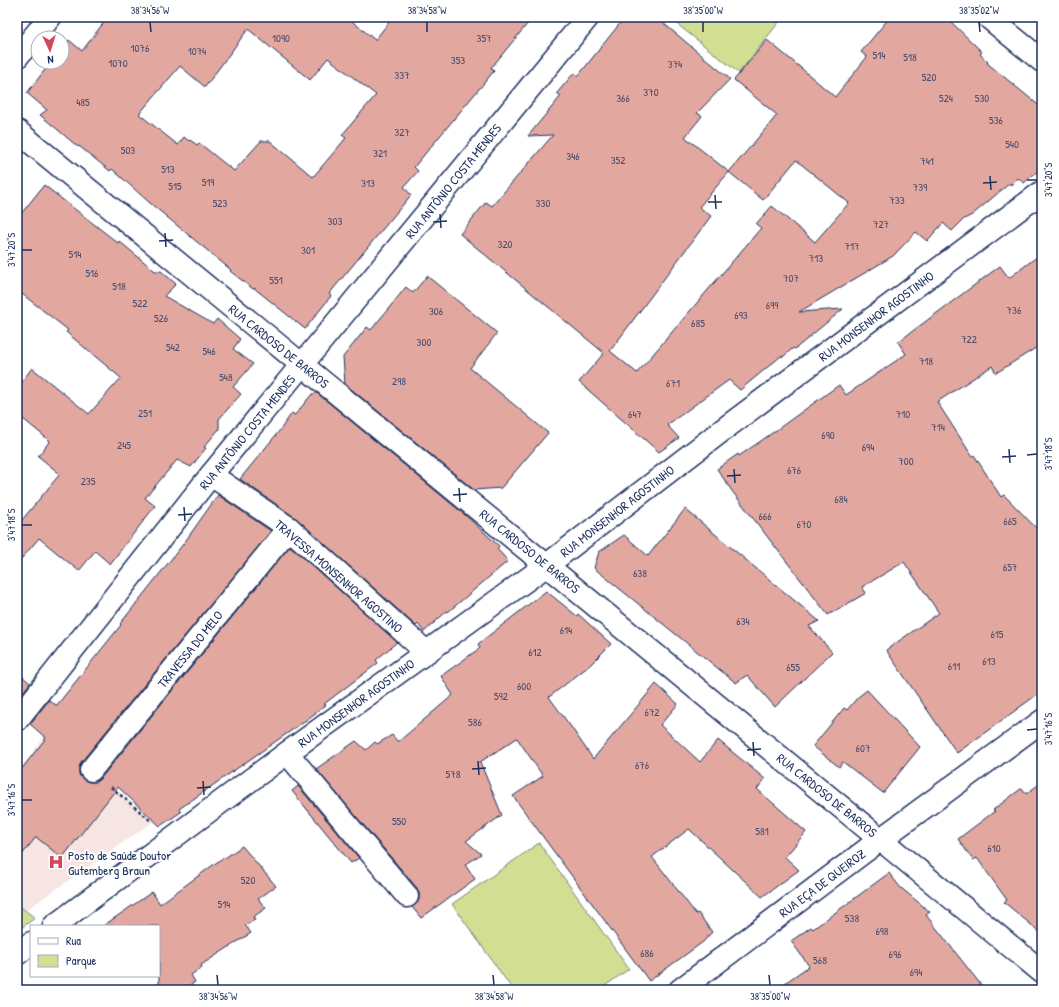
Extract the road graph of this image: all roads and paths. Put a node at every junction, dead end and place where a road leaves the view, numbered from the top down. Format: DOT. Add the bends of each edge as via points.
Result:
graph roads {
  1 [pos="50,17"];
  2 [pos="588,17"];
  3 [pos="988,17"];
  4 [pos="17,57"];
  5 [pos="1042,61"];
  6 [pos="17,131"];
  7 [pos="1042,192"];
  8 [pos="302,364"];
  9 [pos="211,475"];
  10 [pos="288,528"];
  11 [pos="547,565"];
  12 [pos="426,652"];
  13 [pos="17,720"];
  14 [pos="1042,721"];
  15 [pos="287,753"];
  16 [pos="91,770"];
  17 [pos="172,838"];
  18 [pos="881,839"];
  19 [pos="407,896"];
  20 [pos="55,925"];
  21 [pos="30,944"];
  22 [pos="17,954"];
  23 [pos="1042,972"];
  24 [pos="680,990"];
  1 -- 4 [label="street"];
  2 -- 8 [label="street, RUA ANTÔNIO COSTA MENDES"];
  3 -- 5 [label="street"];
  6 -- 8 [label="street, RUA CARDOSO DE BARROS"];
  7 -- 11 [label="street, RUA MONSENHOR AGOSTINHO" via="724,428"];
  8 -- 9 [label="street, RUA ANTÔNIO COSTA MENDES"];
  8 -- 11 [label="street, RUA CARDOSO DE BARROS"];
  9 -- 10 [label="street, TRAVESSA MONSENHOR AGOSTINO"];
  9 -- 13 [label="street, RUA ANTÔNIO COSTA MENDES"];
  10 -- 12 [label="street, TRAVESSA MONSENHOR AGOSTINO"];
  10 -- 16 [label="street, TRAVESSA DO MELO"];
  11 -- 12 [label="street, RUA MONSENHOR AGOSTINHO"];
  11 -- 18 [label="street, RUA CARDOSO DE BARROS"];
  12 -- 15 [label="street, RUA MONSENHOR AGOSTINHO"];
  14 -- 18 [label="street, RUA EÇA DE QUEIROZ"];
  15 -- 17 [label="street, RUA MONSENHOR AGOSTINHO"];
  15 -- 19 [label="street"];
  16 -- 17 [label="path"];
  17 -- 20 [label="street, RUA MONSENHOR AGOSTINHO"];
  18 -- 23 [label="street, RUA CARDOSO DE BARROS"];
  18 -- 24 [label="street, RUA EÇA DE QUEIROZ"];
  21 -- 22 [label="street"];
}
